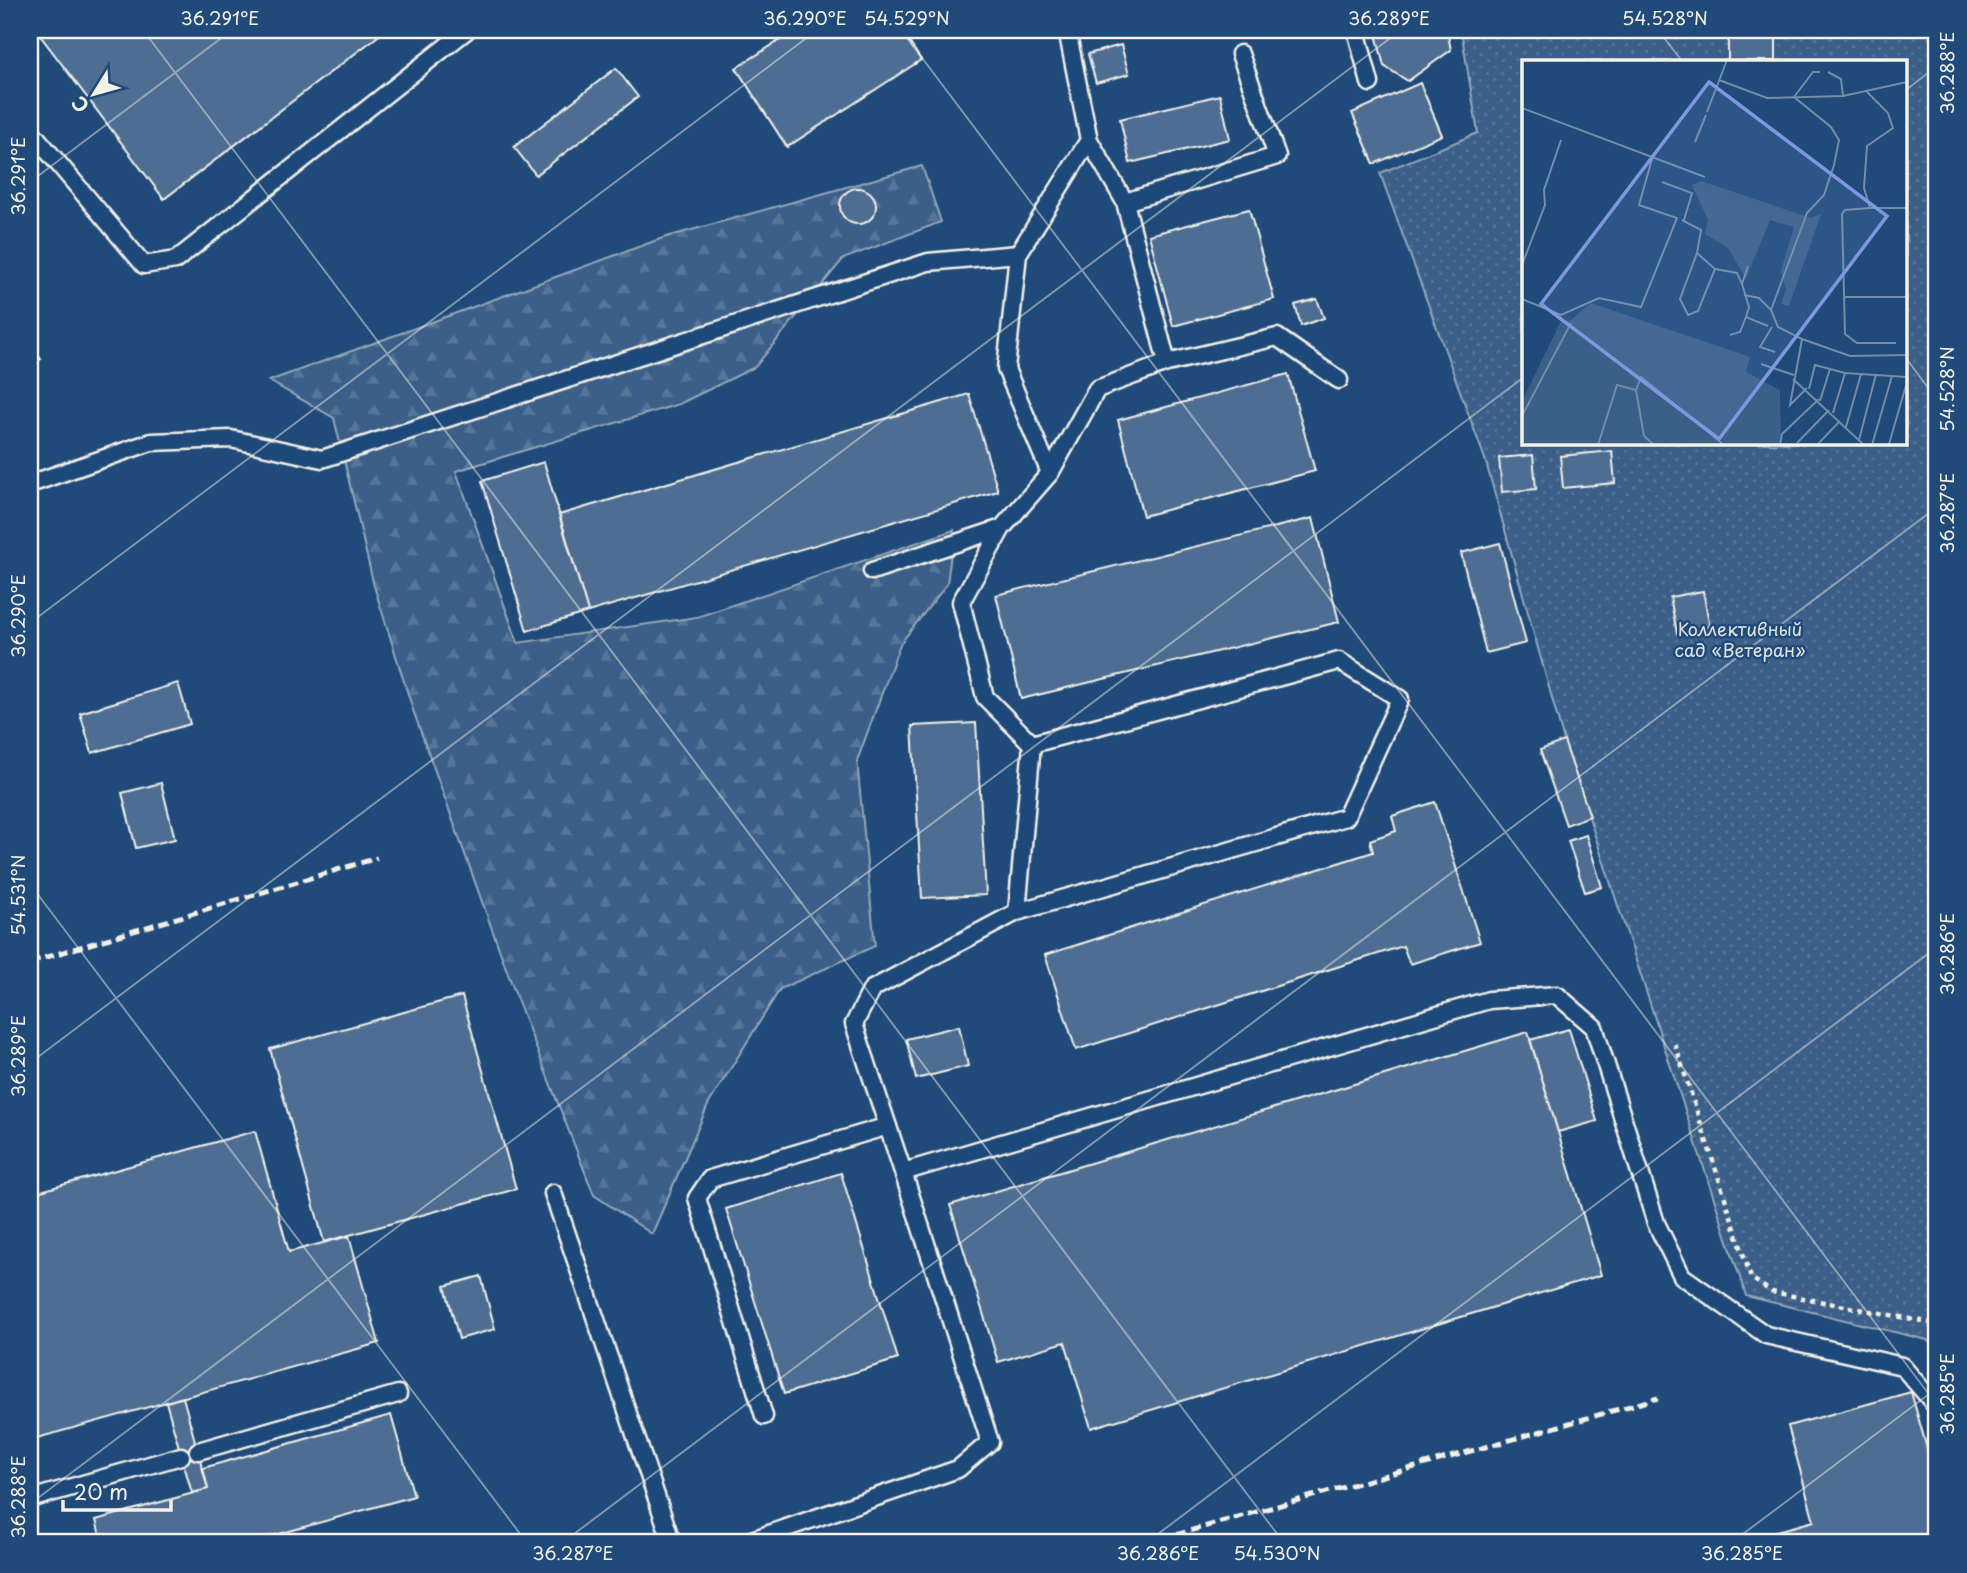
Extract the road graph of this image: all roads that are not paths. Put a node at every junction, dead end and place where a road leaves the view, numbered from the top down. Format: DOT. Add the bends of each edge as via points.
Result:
graph roads {
  1 [pos="467,30"];
  2 [pos="1067,30"];
  3 [pos="1356,30"];
  4 [pos="1240,54"];
  5 [pos="1370,83"];
  6 [pos="30,130"];
  7 [pos="1089,140"];
  8 [pos="1125,202"];
  9 [pos="1018,254"];
  10 [pos="1167,363"];
  11 [pos="1339,380"];
  12 [pos="1050,473"];
  13 [pos="30,484"];
  14 [pos="1002,528"];
  15 [pos="872,571"];
  16 [pos="1032,744"];
  17 [pos="1017,912"];
  18 [pos="888,1126"];
  19 [pos="902,1172"];
  20 [pos="553,1193"];
  21 [pos="398,1394"];
  22 [pos="1937,1407"];
  23 [pos="764,1416"];
  24 [pos="198,1451"];
  25 [pos="181,1456"];
  26 [pos="30,1499"];
  27 [pos="672,1543"];
  28 [pos="743,1543"];
  1 -- 6 [label="lane" via="176,260 144,265"];
  2 -- 7 [label="lane"];
  3 -- 5 [label="lane"];
  4 -- 8 [label="lane" via="1277,156"];
  7 -- 8 [label="lane"];
  7 -- 9 [label="lane"];
  8 -- 10 [label="lane"];
  9 -- 12 [label="lane" via="1006,369"];
  9 -- 13 [label="lane" via="928,262 322,459 230,439 151,442"];
  10 -- 11 [label="lane" via="1277,337"];
  10 -- 12 [label="lane" via="1097,389"];
  12 -- 14 [label="lane"];
  14 -- 15 [label="lane"];
  14 -- 16 [label="lane" via="961,602 985,697"];
  16 -- 17 [label="lane"];
  16 -- 17 [label="lane" via="1339,661 1400,699 1346,817"];
  17 -- 18 [label="lane" via="872,989 854,1024"];
  18 -- 19 [label="lane"];
  18 -- 23 [label="lane" via="710,1180 697,1198"];
  19 -- 22 [label="lane" via="1489,1000 1557,995 1594,1027 1656,1223 1682,1276 1766,1335 1902,1366"];
  19 -- 28 [label="lane" via="990,1441 958,1469"];
  20 -- 27 [label="lane"];
  21 -- 24 [label="lane"];
  25 -- 26 [label="lane"];
}
